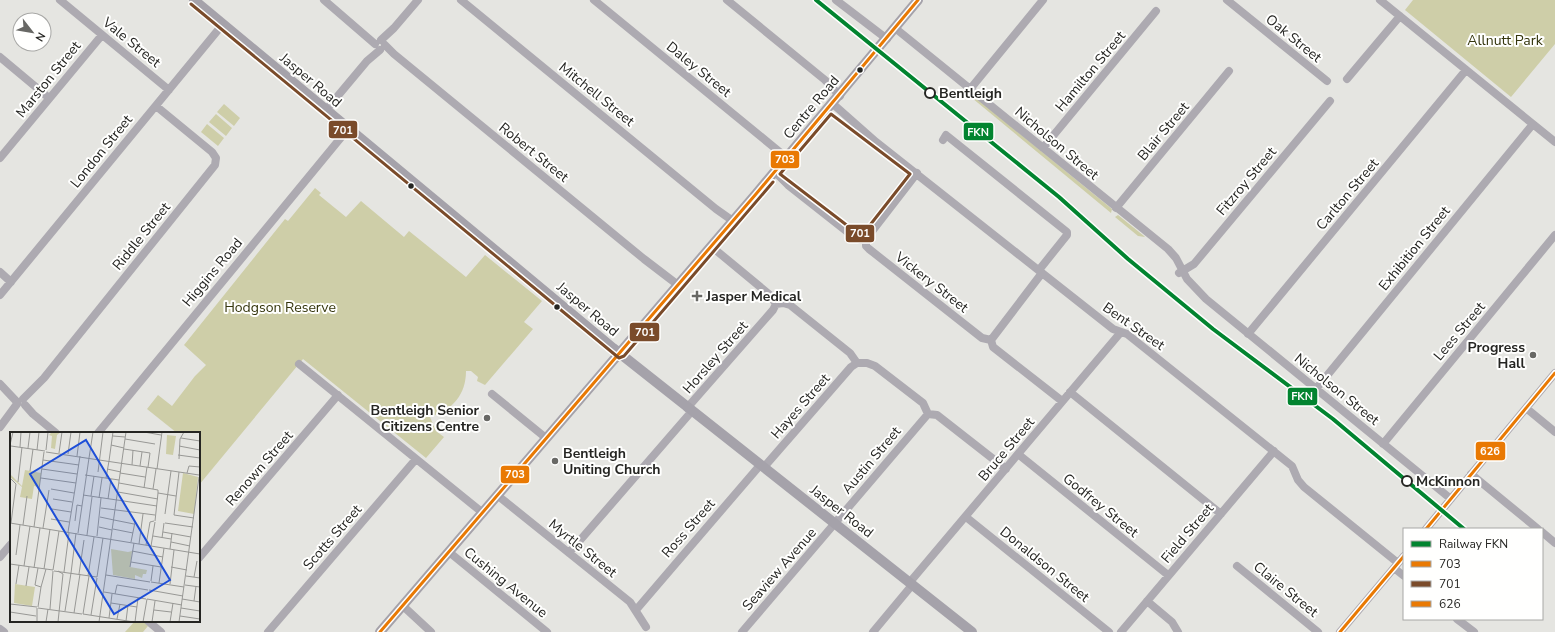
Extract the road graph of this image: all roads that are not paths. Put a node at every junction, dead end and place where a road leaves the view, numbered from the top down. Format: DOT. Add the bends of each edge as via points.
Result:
graph roads {
  1 [pos="60,0"];
  2 [pos="194,0"];
  3 [pos="324,0"];
  4 [pos="418,0"];
  5 [pos="461,0"];
  6 [pos="594,0"];
  7 [pos="727,0"];
  8 [pos="836,0"];
  9 [pos="918,0"];
  10 [pos="1043,0"];
  11 [pos="1226,0"];
  12 [pos="1380,0"];
  13 [pos="1156,11"];
  14 [pos="1400,16"];
  15 [pos="223,24"];
  16 [pos="897,27"];
  17 [pos="102,35"];
  18 [pos="884,42"];
  19 [pos="381,45"];
  20 [pos="0,58"];
  21 [pos="1466,70"];
  22 [pos="1229,71"];
  23 [pos="1347,79"];
  24 [pos="1327,81"];
  25 [pos="971,88"];
  26 [pos="169,90"];
  27 [pos="841,94"];
  28 [pos="49,98"];
  29 [pos="1330,101"];
  30 [pos="156,106"];
  31 [pos="831,106"];
  32 [pos="326,110"];
  33 [pos="1532,124"];
  34 [pos="348,129"];
  35 [pos="943,140"];
  36 [pos="1555,142"];
  37 [pos="1043,148"];
  38 [pos="0,158"];
  39 [pos="787,158"];
  40 [pos="917,173"];
  41 [pos="774,174"];
  42 [pos="1116,208"];
  43 [pos="732,223"];
  44 [pos="1555,235"];
  45 [pos="866,239"];
  46 [pos="712,247"];
  47 [pos="0,272"];
  48 [pos="1040,272"];
  49 [pos="1181,272"];
  50 [pos="11,282"];
  51 [pos="677,287"];
  52 [pos="0,295"];
  53 [pos="776,304"];
  54 [pos="1121,332"];
  55 [pos="1248,334"];
  56 [pos="991,340"];
  57 [pos="620,353"];
  58 [pos="857,363"];
  59 [pos="299,364"];
  60 [pos="1555,373"];
  61 [pos="0,384"];
  62 [pos="1316,389"];
  63 [pos="1070,392"];
  64 [pos="492,394"];
  65 [pos="338,395"];
  66 [pos="1062,401"];
  67 [pos="21,403"];
  68 [pos="1526,408"];
  69 [pos="689,409"];
  70 [pos="928,414"];
  71 [pos="0,427"];
  72 [pos="55,432"];
  73 [pos="99,432"];
  74 [pos="1555,432"];
  75 [pos="546,438"];
  76 [pos="1383,444"];
  77 [pos="1274,451"];
  78 [pos="1018,454"];
  79 [pos="416,459"];
  80 [pos="762,465"];
  81 [pos="1006,469"];
  82 [pos="1471,474"];
  83 [pos="497,495"];
  84 [pos="1451,499"];
  85 [pos="482,513"];
  86 [pos="1221,514"];
  87 [pos="966,517"];
  88 [pos="835,523"];
  89 [pos="1428,527"];
  90 [pos="1537,528"];
  91 [pos="1543,533"];
  92 [pos="1555,543"];
  93 [pos="10,545"];
  94 [pos="449,552"];
  95 [pos="569,553"];
  96 [pos="200,556"];
  97 [pos="0,557"];
  98 [pos="1403,557"];
  99 [pos="1237,566"];
  100 [pos="1396,566"];
  101 [pos="1168,575"];
  102 [pos="1403,575"];
  103 [pos="912,584"];
  104 [pos="1147,601"];
  105 [pos="402,606"];
  106 [pos="636,610"];
  107 [pos="1458,620"];
  108 [pos="149,622"];
  109 [pos="646,627"];
  110 [pos="0,629"];
  111 [pos="4,632"];
  112 [pos="161,632"];
  113 [pos="268,632"];
  114 [pos="380,632"];
  115 [pos="431,632"];
  116 [pos="547,632"];
  117 [pos="742,632"];
  118 [pos="872,632"];
  119 [pos="972,632"];
  120 [pos="1109,632"];
  121 [pos="1121,632"];
  122 [pos="1178,632"];
  123 [pos="1318,632"];
  124 [pos="1340,632"];
  125 [pos="1474,632"];
  1 -- 17 [label="street, Vale Street"];
  2 -- 15 [label="main road, Jasper Road"];
  3 -- 19 [label="street, Robert Street"];
  4 -- 19 [label="street"];
  5 -- 43 [label="street, Mitchell Street"];
  6 -- 39 [label="street, Daley Street"];
  7 -- 27 [label="street"];
  8 -- 18 [label="street"];
  9 -- 16 [label="main road, Centre Road"];
  10 -- 25 [label="street"];
  11 -- 24 [label="street, Oak Street"];
  12 -- 14 [label="street"];
  13 -- 37 [label="street, Hamilton Street"];
  14 -- 21 [label="street"];
  14 -- 23 [label="street"];
  15 -- 26 [label="street, London Street"];
  15 -- 32 [label="main road, Jasper Road"];
  16 -- 18 [label="main road, Centre Road"];
  16 -- 25 [label="street, Nicholson Street"];
  17 -- 26 [label="street, Vale Street"];
  17 -- 28 [label="street, Marston Street"];
  18 -- 27 [label="main road, Centre Road"];
  19 -- 32 [label="street"];
  19 -- 51 [label="street, Robert Street"];
  20 -- 28 [label="street"];
  21 -- 33 [label="street"];
  21 -- 55 [label="street, Carlton Street"];
  22 -- 42 [label="street, Blair Street"];
  25 -- 37 [label="street, Nicholson Street"];
  26 -- 30 [label="street, London Street"];
  27 -- 31 [label="main road, Centre Road"];
  28 -- 38 [label="street, Marston Street"];
  29 -- 49 [label="street, Fitzroy Street" via="1194,264"];
  30 -- 50 [label="street, London Street"];
  30 -- 67 [label="street, Riddle Street" via="212,152 216,158 215,165"];
  31 -- 39 [label="main road, Centre Road"];
  31 -- 40 [label="street, Bent Street"];
  32 -- 34 [label="main road, Jasper Road"];
  33 -- 36 [label="street"];
  33 -- 62 [label="street, Exhibition Street"];
  34 -- 57 [label="main road, Jasper Road"];
  34 -- 73 [label="street, Higgins Road"];
  35 -- 48 [label="street" via="946,136 1067,232"];
  37 -- 42 [label="street, Nicholson Street"];
  39 -- 41 [label="main road, Centre Road"];
  40 -- 45 [label="street"];
  40 -- 48 [label="street, Bent Street"];
  41 -- 43 [label="main road, Centre Road"];
  41 -- 45 [label="street" via="854,237"];
  42 -- 49 [label="street, Nicholson Street" via="1161,245"];
  43 -- 46 [label="main road, Centre Road"];
  44 -- 76 [label="street, Lees Street"];
  45 -- 56 [label="street, Vickery Street" via="866,246 982,338"];
  46 -- 51 [label="main road, Centre Road"];
  46 -- 53 [label="street" via="770,295"];
  47 -- 50 [label="street"];
  48 -- 54 [label="street, Bent Street" via="1113,329"];
  48 -- 56 [label="street"];
  49 -- 55 [label="street, Nicholson Street" via="1186,284"];
  50 -- 52 [label="street, London Street"];
  51 -- 57 [label="main road, Centre Road"];
  53 -- 58 [label="street" via="790,305 850,353"];
  53 -- 69 [label="street, Horsley Street"];
  54 -- 63 [label="street, Bruce Street"];
  54 -- 77 [label="street, Bent Street" via="1128,334"];
  55 -- 62 [label="street, Nicholson Street"];
  56 -- 66 [label="street, Vickery Street" via="993,347"];
  57 -- 69 [label="main road, Jasper Road"];
  57 -- 75 [label="main road, Centre Road"];
  58 -- 70 [label="street" via="875,366 923,403"];
  58 -- 80 [label="street, Hayes Street"];
  59 -- 65 [label="street"];
  60 -- 68 [label="street"];
  61 -- 67 [label="street"];
  62 -- 76 [label="street, Nicholson Street"];
  63 -- 66 [label="street, Bruce Street"];
  63 -- 86 [label="street"];
  64 -- 75 [label="street"];
  65 -- 79 [label="street"];
  65 -- 96 [label="street, Renown Street"];
  66 -- 78 [label="street, Bruce Street"];
  67 -- 71 [label="street, Riddle Street"];
  67 -- 72 [label="street"];
  68 -- 74 [label="street"];
  68 -- 82 [label="street"];
  69 -- 80 [label="main road, Jasper Road"];
  69 -- 95 [label="street, Horsley Street"];
  70 -- 81 [label="street" via="938,416"];
  70 -- 88 [label="street, Austin Street"];
  75 -- 83 [label="main road, Centre Road"];
  76 -- 84 [label="street, Nicholson Street"];
  77 -- 86 [label="street, Field Street"];
  77 -- 100 [label="street, Bent Street" via="1294,467 1298,480 1304,487"];
  78 -- 81 [label="street, Bruce Street"];
  78 -- 101 [label="street, Godfrey Street"];
  79 -- 85 [label="street"];
  79 -- 113 [label="street, Scotts Street"];
  80 -- 88 [label="main road, Jasper Road"];
  80 -- 106 [label="street, Ross Street"];
  81 -- 87 [label="street, Bruce Street"];
  82 -- 84 [label="street"];
  82 -- 90 [label="street"];
  83 -- 85 [label="main road, Centre Road"];
  83 -- 95 [label="street, Myrtle Street"];
  84 -- 89 [label="street"];
  85 -- 94 [label="main road, Centre Road"];
  86 -- 101 [label="street, Field Street"];
  87 -- 103 [label="street, Bruce Street"];
  87 -- 120 [label="street, Donaldson Street"];
  88 -- 103 [label="main road, Jasper Road"];
  88 -- 117 [label="street, Seaview Avenue"];
  91 -- 92 [label="street"];
  93 -- 97 [label="street"];
  94 -- 105 [label="main road, Centre Road"];
  94 -- 116 [label="street, Cushing Avenue"];
  95 -- 106 [label="street, Myrtle Street" via="630,602"];
  98 -- 100 [label="street"];
  99 -- 123 [label="street, Claire Street"];
  100 -- 102 [label="street, Bent Street"];
  100 -- 124 [label="street"];
  101 -- 104 [label="street, Field Street"];
  103 -- 118 [label="street, Bruce Street"];
  103 -- 119 [label="main road, Jasper Road"];
  104 -- 121 [label="street, Field Street"];
  104 -- 122 [label="street" via="1172,622"];
  105 -- 114 [label="main road, Centre Road"];
  105 -- 115 [label="street"];
  106 -- 109 [label="street, Myrtle Street"];
  107 -- 125 [label="street"];
  108 -- 112 [label="street"];
  110 -- 111 [label="street"];
}
